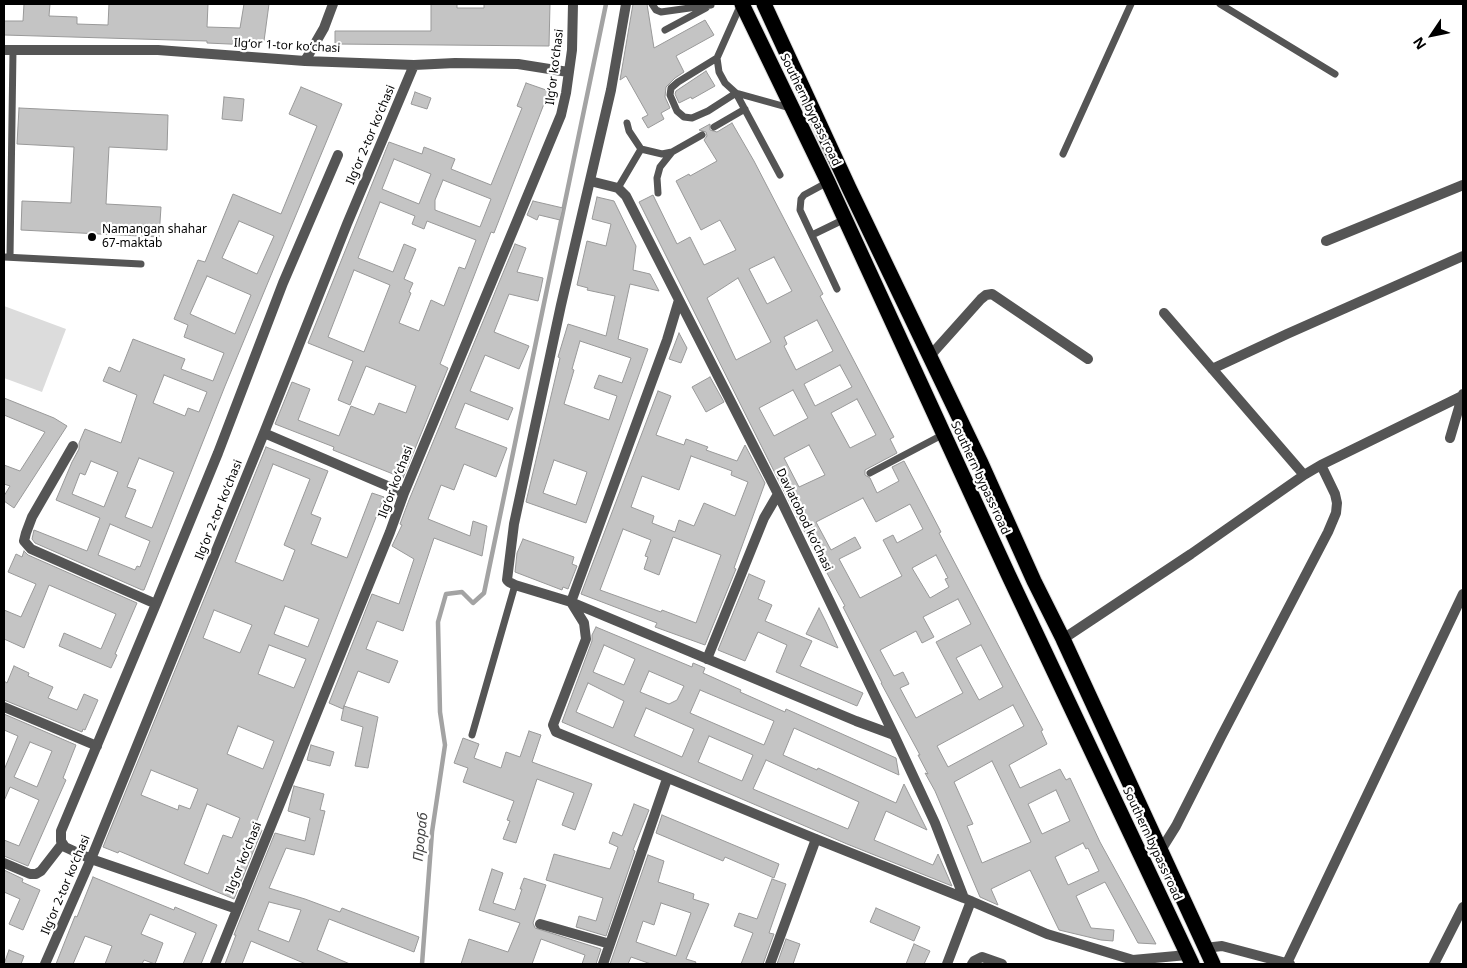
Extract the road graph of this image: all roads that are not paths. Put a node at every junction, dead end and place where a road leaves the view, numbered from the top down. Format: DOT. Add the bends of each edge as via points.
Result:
graph roads {
  1 [pos="334,4"];
  2 [pos="573,4"];
  3 [pos="626,4"];
  4 [pos="652,4"];
  5 [pos="712,4"];
  6 [pos="741,4"];
  7 [pos="764,4"];
  8 [pos="1132,4"];
  9 [pos="1220,4"];
  10 [pos="665,30"];
  11 [pos="8,50"];
  12 [pos="717,58"];
  13 [pos="305,61"];
  14 [pos="414,65"];
  15 [pos="568,72"];
  16 [pos="1335,74"];
  17 [pos="736,93"];
  18 [pos="793,108"];
  19 [pos="745,109"];
  20 [pos="628,123"];
  21 [pos="714,127"];
  22 [pos="702,135"];
  23 [pos="641,149"];
  24 [pos="672,152"];
  25 [pos="1063,154"];
  26 [pos="338,155"];
  27 [pos="780,175"];
  28 [pos="590,181"];
  29 [pos="828,182"];
  30 [pos="1463,185"];
  31 [pos="618,188"];
  32 [pos="658,193"];
  33 [pos="845,219"];
  34 [pos="812,235"];
  35 [pos="1326,241"];
  36 [pos="1463,256"];
  37 [pos="7,257"];
  38 [pos="141,264"];
  39 [pos="838,288"];
  40 [pos="679,300"];
  41 [pos="1164,313"];
  42 [pos="930,356"];
  43 [pos="1088,359"];
  44 [pos="1212,369"];
  45 [pos="1463,395"];
  46 [pos="264,433"];
  47 [pos="944,434"];
  48 [pos="1450,438"];
  49 [pos="73,446"];
  50 [pos="1321,465"];
  51 [pos="870,473"];
  52 [pos="1304,475"];
  53 [pos="404,493"];
  54 [pos="778,494"];
  55 [pos="515,585"];
  56 [pos="1463,594"];
  57 [pos="571,602"];
  58 [pos="156,604"];
  59 [pos="1063,638"];
  60 [pos="707,659"];
  61 [pos="4,707"];
  62 [pos="472,734"];
  63 [pos="894,735"];
  64 [pos="97,746"];
  65 [pos="667,779"];
  66 [pos="816,839"];
  67 [pos="62,844"];
  68 [pos="1161,850"];
  69 [pos="91,859"];
  70 [pos="4,863"];
  71 [pos="967,899"];
  72 [pos="1463,907"];
  73 [pos="237,909"];
  74 [pos="540,924"];
  75 [pos="610,944"];
  76 [pos="1206,948"];
  77 [pos="1190,959"];
  78 [pos="1132,962"];
  79 [pos="1289,963"];
  80 [pos="45,964"];
  81 [pos="215,964"];
  82 [pos="603,964"];
  83 [pos="770,964"];
  84 [pos="947,964"];
  85 [pos="972,964"];
  86 [pos="1002,964"];
  87 [pos="1213,964"];
  88 [pos="1434,964"];
  1 -- 13 [label="street"];
  2 -- 15 [label="street, Ilgʻor koʻchasi"];
  3 -- 28 [label="street"];
  4 -- 5 [label="lane" via="661,12"];
  5 -- 10 [label="lane"];
  6 -- 12 [label="lane"];
  6 -- 18 [label="highway, Southern bypass road"];
  7 -- 42 [label="highway, Southern bypass road"];
  8 -- 25 [label="lane"];
  9 -- 16 [label="lane"];
  11 -- 13 [label="street, Ilgʻor 1-tor koʻchasi" via="158,50"];
  11 -- 37 [label="lane"];
  12 -- 17 [label="lane" via="719,72"];
  12 -- 17 [label="lane" via="671,88 670,95 677,111 692,118"];
  13 -- 14 [label="street, Ilgʻor 1-tor koʻchasi"];
  14 -- 15 [label="street, Ilgʻor 1-tor koʻchasi" via="518,64"];
  14 -- 46 [label="street, Ilgʻor 2-tor koʻchasi"];
  15 -- 53 [label="street, Ilgʻor koʻchasi" via="561,115"];
  17 -- 18 [label="lane"];
  17 -- 19 [label="lane"];
  18 -- 29 [label="highway, Southern bypass road"];
  19 -- 21 [label="lane"];
  19 -- 27 [label="lane"];
  20 -- 23 [label="lane" via="629,131"];
  22 -- 24 [label="lane"];
  23 -- 24 [label="lane" via="662,154"];
  23 -- 31 [label="lane"];
  24 -- 32 [label="lane" via="660,167"];
  26 -- 58 [label="street" via="283,283"];
  28 -- 31 [label="street"];
  28 -- 55 [label="street" via="514,524 507,580"];
  29 -- 33 [label="highway, Southern bypass road"];
  29 -- 34 [label="lane" via="808,191 801,199 800,210"];
  30 -- 35 [label="street"];
  31 -- 40 [label="street, Davlatobod koʻchasi" via="626,196"];
  33 -- 34 [label="lane"];
  33 -- 47 [label="highway, Southern bypass road"];
  34 -- 39 [label="lane"];
  36 -- 44 [label="street"];
  37 -- 38 [label="lane"];
  40 -- 54 [label="street, Davlatobod koʻchasi"];
  40 -- 57 [label="street"];
  41 -- 44 [label="street"];
  42 -- 43 [label="street" via="981,299 992,294"];
  42 -- 59 [label="highway, Southern bypass road"];
  44 -- 52 [label="street"];
  45 -- 48 [label="street"];
  45 -- 50 [label="street"];
  46 -- 53 [label="street"];
  46 -- 69 [label="street, Ilgʻor 2-tor koʻchasi"];
  47 -- 51 [label="lane"];
  47 -- 77 [label="highway, Southern bypass road"];
  49 -- 58 [label="street" via="32,517 24,541 31,549"];
  50 -- 52 [label="street"];
  50 -- 68 [label="street" via="1335,494 1334,519"];
  52 -- 59 [label="street"];
  53 -- 73 [label="street, Ilgʻor koʻchasi"];
  54 -- 60 [label="street" via="764,518"];
  54 -- 63 [label="street, Davlatobod koʻchasi"];
  55 -- 57 [label="street"];
  55 -- 62 [label="lane"];
  56 -- 79 [label="street"];
  57 -- 60 [label="street"];
  57 -- 65 [label="street" via="584,623 586,639 553,726 556,732"];
  58 -- 64 [label="street"];
  59 -- 68 [label="highway, Southern bypass road"];
  60 -- 63 [label="street"];
  61 -- 64 [label="street"];
  63 -- 71 [label="street, Davlatobod koʻchasi"];
  64 -- 67 [label="street" via="61,831"];
  65 -- 66 [label="street"];
  65 -- 75 [label="street"];
  66 -- 71 [label="street"];
  66 -- 83 [label="street"];
  67 -- 69 [label="street"];
  67 -- 70 [label="street" via="36,874"];
  68 -- 76 [label="highway, Southern bypass road"];
  69 -- 73 [label="street"];
  69 -- 80 [label="street, Ilgʻor 2-tor koʻchasi"];
  71 -- 78 [label="street" via="1047,934"];
  71 -- 84 [label="street"];
  72 -- 88 [label="street"];
  73 -- 81 [label="street, Ilgʻor koʻchasi"];
  74 -- 75 [label="street"];
  75 -- 82 [label="street"];
  76 -- 79 [label="street" via="1222,946"];
  76 -- 87 [label="highway, Southern bypass road"];
  77 -- 78 [label="street"];
  85 -- 86 [label="street" via="982,957"];
}
